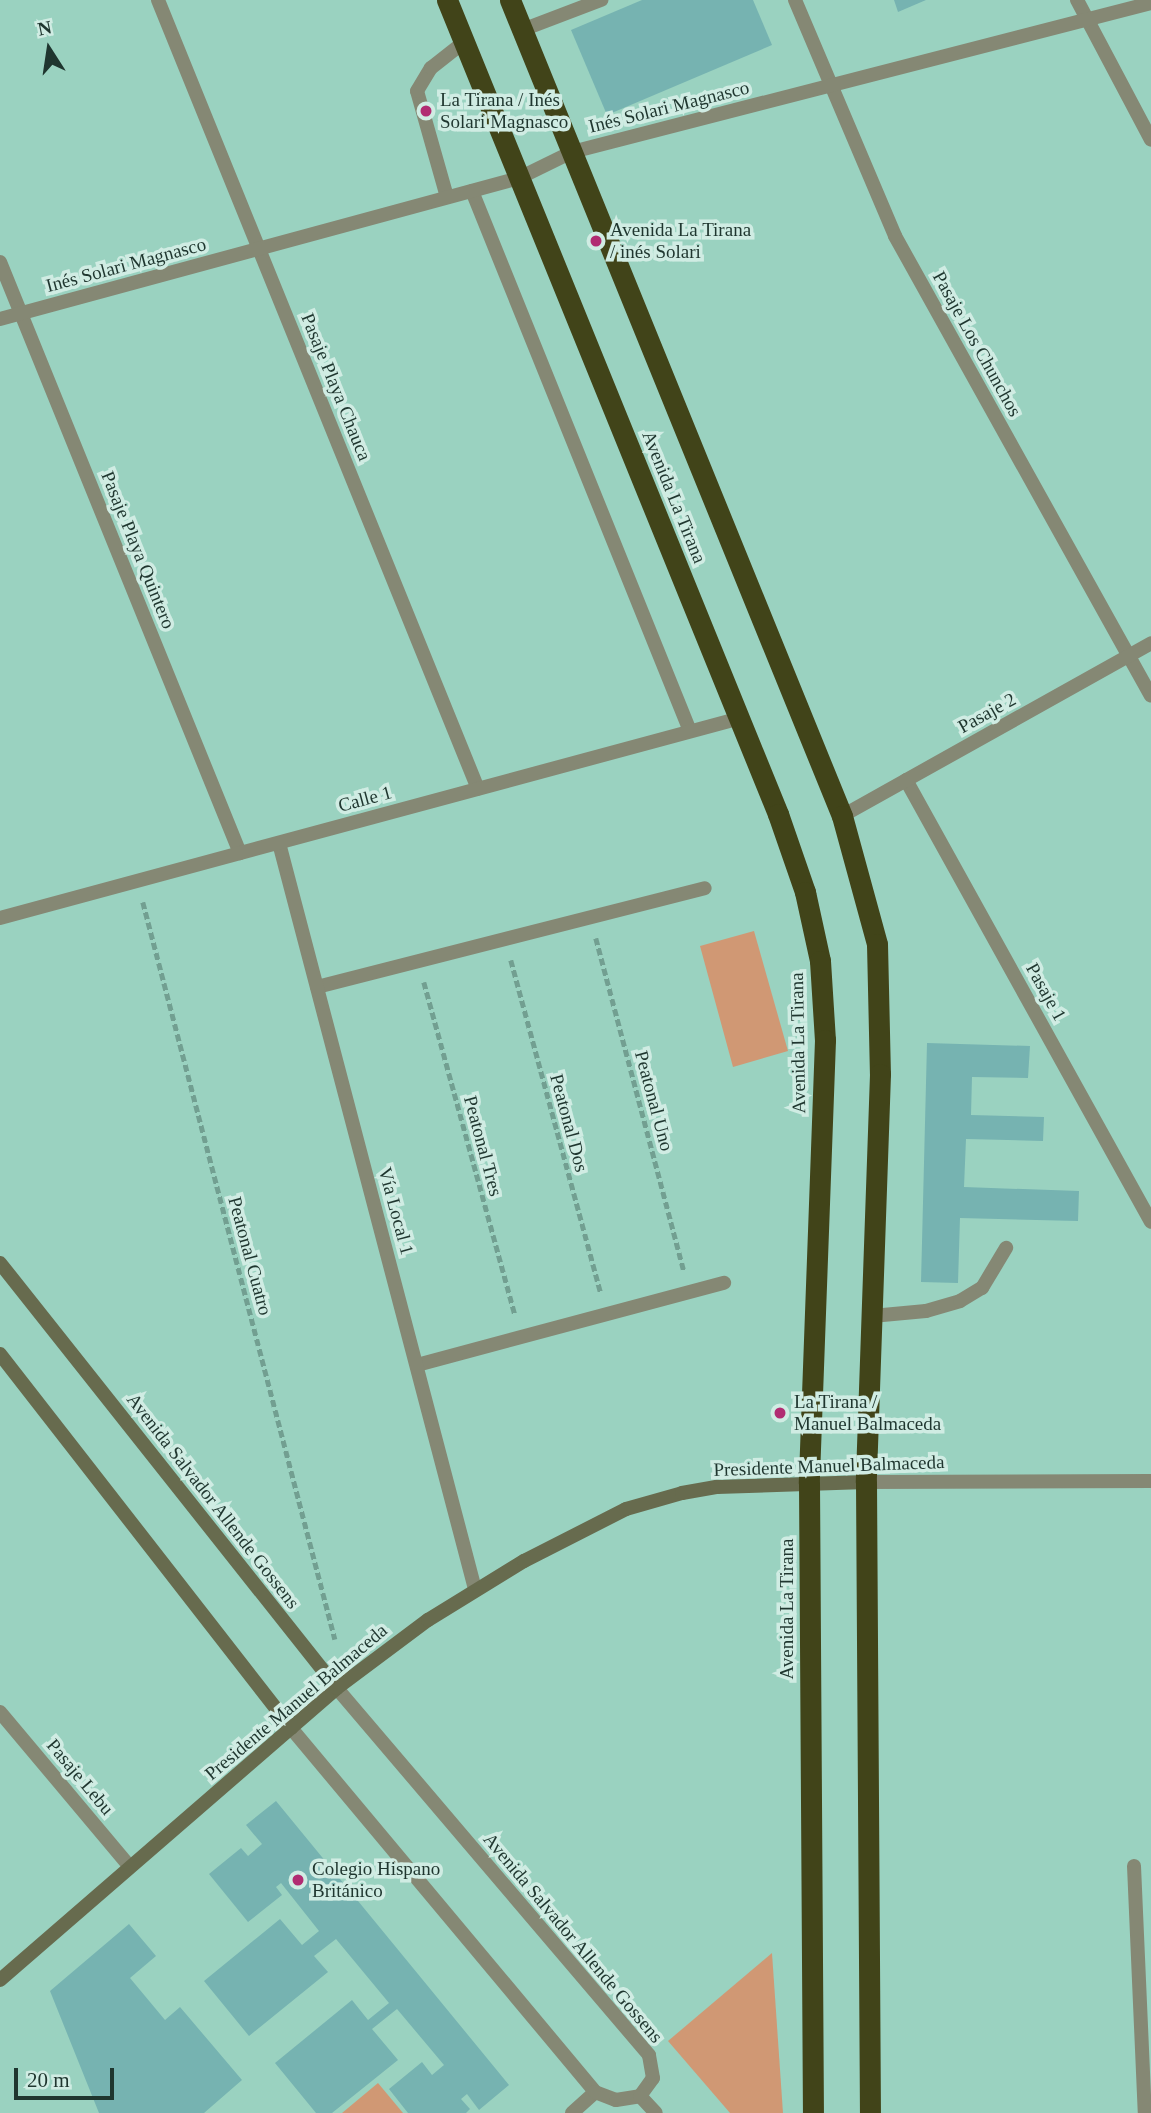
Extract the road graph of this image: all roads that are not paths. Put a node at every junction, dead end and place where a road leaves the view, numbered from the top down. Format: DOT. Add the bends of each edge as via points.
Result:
graph roads {
  1 [pos="158,0"];
  2 [pos="447,0"];
  3 [pos="510,0"];
  4 [pos="601,0"];
  5 [pos="795,0"];
  6 [pos="1077,0"];
  7 [pos="1151,3"];
  8 [pos="1085,20"];
  9 [pos="523,30"];
  10 [pos="464,42"];
  11 [pos="831,85"];
  12 [pos="1151,139"];
  13 [pos="572,152"];
  14 [pos="519,178"];
  15 [pos="472,191"];
  16 [pos="447,197"];
  17 [pos="259,249"];
  18 [pos="0,262"];
  19 [pos="22,313"];
  20 [pos="0,319"];
  21 [pos="1151,643"];
  22 [pos="1129,656"];
  23 [pos="1151,696"];
  24 [pos="740,718"];
  25 [pos="690,731"];
  26 [pos="906,780"];
  27 [pos="478,789"];
  28 [pos="842,816"];
  29 [pos="279,842"];
  30 [pos="240,853"];
  31 [pos="705,888"];
  32 [pos="0,918"];
  33 [pos="317,987"];
  34 [pos="1151,1222"];
  35 [pos="1006,1248"];
  36 [pos="0,1263"];
  37 [pos="724,1283"];
  38 [pos="872,1316"];
  39 [pos="0,1354"];
  40 [pos="417,1365"];
  41 [pos="1151,1481"];
  42 [pos="866,1482"];
  43 [pos="809,1483"];
  44 [pos="475,1589"];
  45 [pos="337,1688"];
  46 [pos="0,1712"];
  47 [pos="291,1728"];
  48 [pos="1134,1866"];
  49 [pos="130,1867"];
  50 [pos="0,1980"];
  51 [pos="595,2092"];
  52 [pos="640,2096"];
  53 [pos="1147,2103"];
  54 [pos="572,2113"];
  55 [pos="656,2113"];
  56 [pos="813,2113"];
  57 [pos="870,2113"];
  1 -- 17 [label="street, Pasaje Playa Chauca"];
  2 -- 10 [label="highway, Avenida La Tirana"];
  3 -- 9 [label="highway, Avenida La Tirana"];
  4 -- 9 [label="street"];
  5 -- 11 [label="street, Pasaje Los Chunchos"];
  6 -- 8 [label="street"];
  7 -- 8 [label="street, Inés Solari Magnasco"];
  8 -- 11 [label="street, Inés Solari Magnasco"];
  8 -- 12 [label="street"];
  9 -- 13 [label="highway, Avenida La Tirana"];
  10 -- 14 [label="highway, Avenida La Tirana"];
  10 -- 16 [label="street" via="431,68 417,91"];
  11 -- 13 [label="street, Inés Solari Magnasco"];
  11 -- 22 [label="street, Pasaje Los Chunchos" via="895,236"];
  13 -- 14 [label="street, Inés Solari Magnasco"];
  13 -- 28 [label="highway, Avenida La Tirana"];
  14 -- 15 [label="street, Inés Solari Magnasco"];
  14 -- 24 [label="highway, Avenida La Tirana"];
  15 -- 16 [label="street, Inés Solari Magnasco"];
  15 -- 25 [label="street"];
  16 -- 17 [label="street, Inés Solari Magnasco"];
  17 -- 19 [label="street, Inés Solari Magnasco"];
  17 -- 27 [label="street, Pasaje Playa Chauca"];
  18 -- 19 [label="street, Pasaje Playa Quintero"];
  19 -- 20 [label="street, Inés Solari Magnasco"];
  19 -- 30 [label="street, Pasaje Playa Quintero"];
  21 -- 22 [label="street, Pasaje 2"];
  22 -- 23 [label="street, Pasaje Los Chunchos"];
  22 -- 26 [label="street, Pasaje 2"];
  24 -- 25 [label="street, Calle 1"];
  24 -- 43 [label="highway, Avenida La Tirana" via="805,891 824,996"];
  25 -- 27 [label="street, Calle 1"];
  26 -- 28 [label="street, Pasaje 2"];
  26 -- 34 [label="street, Pasaje 1"];
  27 -- 29 [label="street, Calle 1"];
  28 -- 38 [label="highway, Avenida La Tirana" via="869,905 880,980"];
  29 -- 30 [label="street, Calle 1"];
  29 -- 33 [label="street, Vía Local 1"];
  30 -- 32 [label="street, Calle 1"];
  31 -- 33 [label="street"];
  33 -- 40 [label="street, Vía Local 1"];
  35 -- 38 [label="street" via="982,1288 960,1301 926,1311"];
  36 -- 45 [label="street, Avenida Salvador Allende Gossens"];
  37 -- 40 [label="street"];
  38 -- 42 [label="highway, Avenida La Tirana"];
  39 -- 47 [label="street"];
  40 -- 44 [label="street, Vía Local 1"];
  41 -- 42 [label="street, Presidente Manuel Balmaceda"];
  42 -- 43 [label="street, Presidente Manuel Balmaceda"];
  42 -- 57 [label="highway, Avenida La Tirana"];
  43 -- 44 [label="street, Presidente Manuel Balmaceda" via="717,1487 654,1500 574,1534"];
  43 -- 56 [label="highway, Avenida La Tirana"];
  44 -- 45 [label="street, Presidente Manuel Balmaceda"];
  45 -- 47 [label="street, Presidente Manuel Balmaceda"];
  45 -- 52 [label="street, Avenida Salvador Allende Gossens" via="649,2056 653,2078"];
  46 -- 49 [label="street, Pasaje Lebu"];
  47 -- 49 [label="street, Presidente Manuel Balmaceda"];
  47 -- 51 [label="street"];
  48 -- 53 [label="street"];
  49 -- 50 [label="street, Presidente Manuel Balmaceda"];
  51 -- 52 [label="street" via="616,2100"];
  51 -- 54 [label="street"];
  52 -- 55 [label="street"];
}
